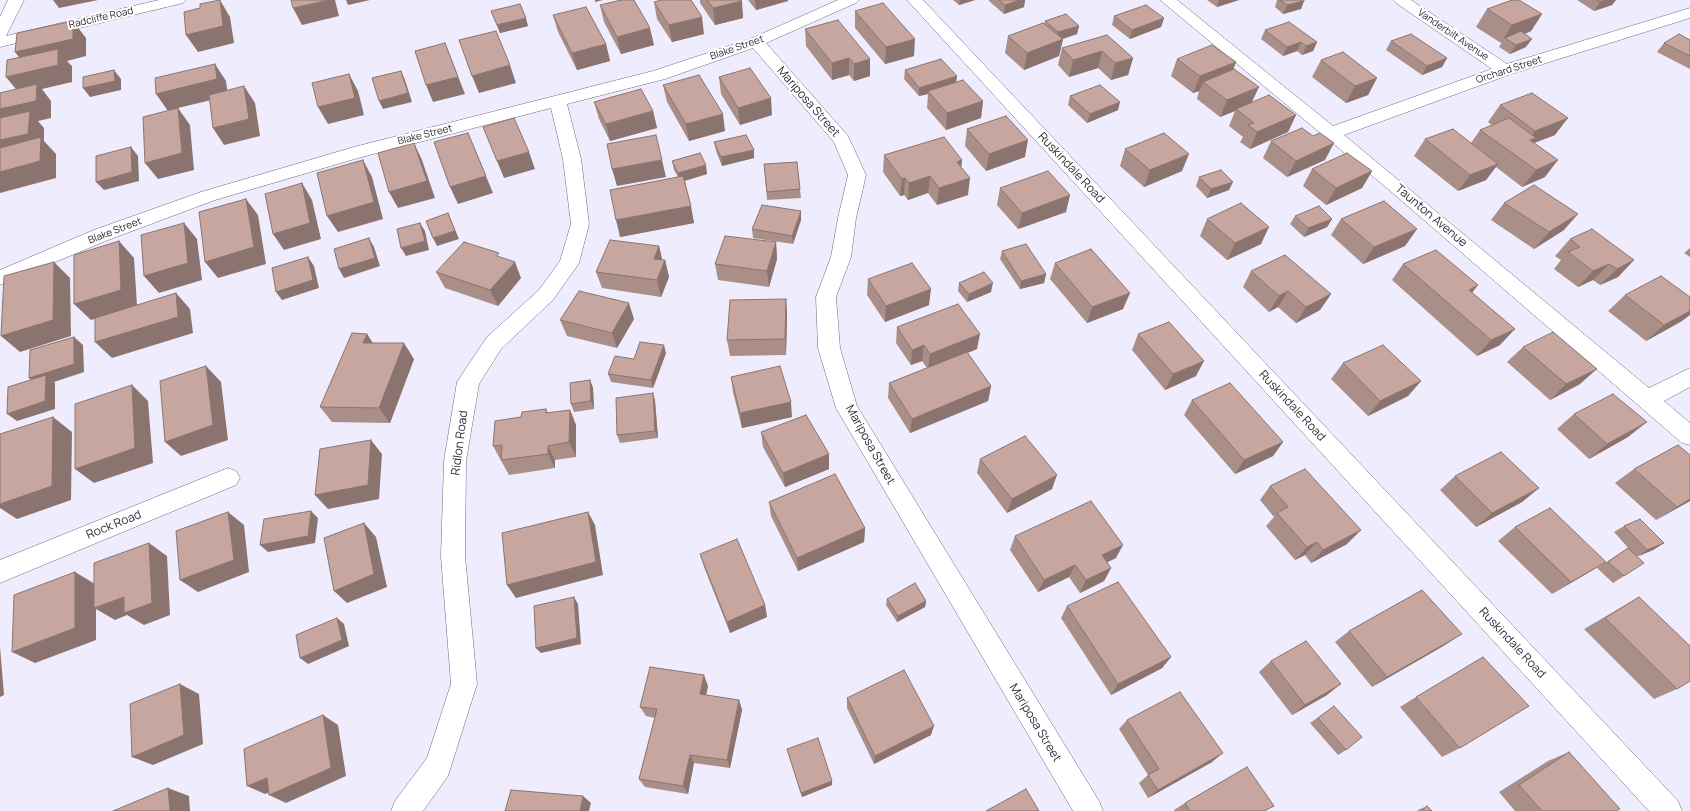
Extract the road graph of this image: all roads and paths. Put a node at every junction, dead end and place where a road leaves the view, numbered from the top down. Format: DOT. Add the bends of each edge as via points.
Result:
graph roads {
  1 [pos="16,0"];
  2 [pos="178,0"];
  3 [pos="852,0"];
  4 [pos="915,0"];
  5 [pos="1168,0"];
  6 [pos="1401,0"];
  7 [pos="1690,13"];
  8 [pos="0,33"];
  9 [pos="0,42"];
  10 [pos="756,42"];
  11 [pos="1505,70"];
  12 [pos="558,101"];
  13 [pos="1331,133"];
  14 [pos="0,278"];
  15 [pos="1690,377"];
  16 [pos="1647,400"];
  17 [pos="1690,436"];
  18 [pos="228,478"];
  19 [pos="0,572"];
  20 [pos="405,811"];
  21 [pos="1089,811"];
  22 [pos="1668,811"];
  1 -- 8 [label="street"];
  2 -- 9 [label="street, Radcliffe Road"];
  3 -- 10 [label="street, Blake Street"];
  4 -- 22 [label="street, Ruskindale Road"];
  5 -- 13 [label="street, Taunton Avenue"];
  6 -- 11 [label="street, Vanderbilt Avenue"];
  7 -- 11 [label="street, Orchard Street"];
  10 -- 12 [label="street, Blake Street" via="659,75"];
  10 -- 21 [label="street, Mariposa Street" via="842,140 857,175 841,257 826,296 829,348 848,408"];
  11 -- 13 [label="street, Orchard Street"];
  12 -- 14 [label="street, Blake Street" via="354,153 208,196 101,236"];
  12 -- 20 [label="street, Ridlon Road" via="572,159 580,224 569,263 546,295 494,343 468,382 455,461 453,556 464,684 438,766"];
  13 -- 16 [label="street, Taunton Avenue"];
  15 -- 16 [label="street"];
  16 -- 17 [label="street, Taunton Avenue"];
  18 -- 19 [label="street, Rock Road"];
}
